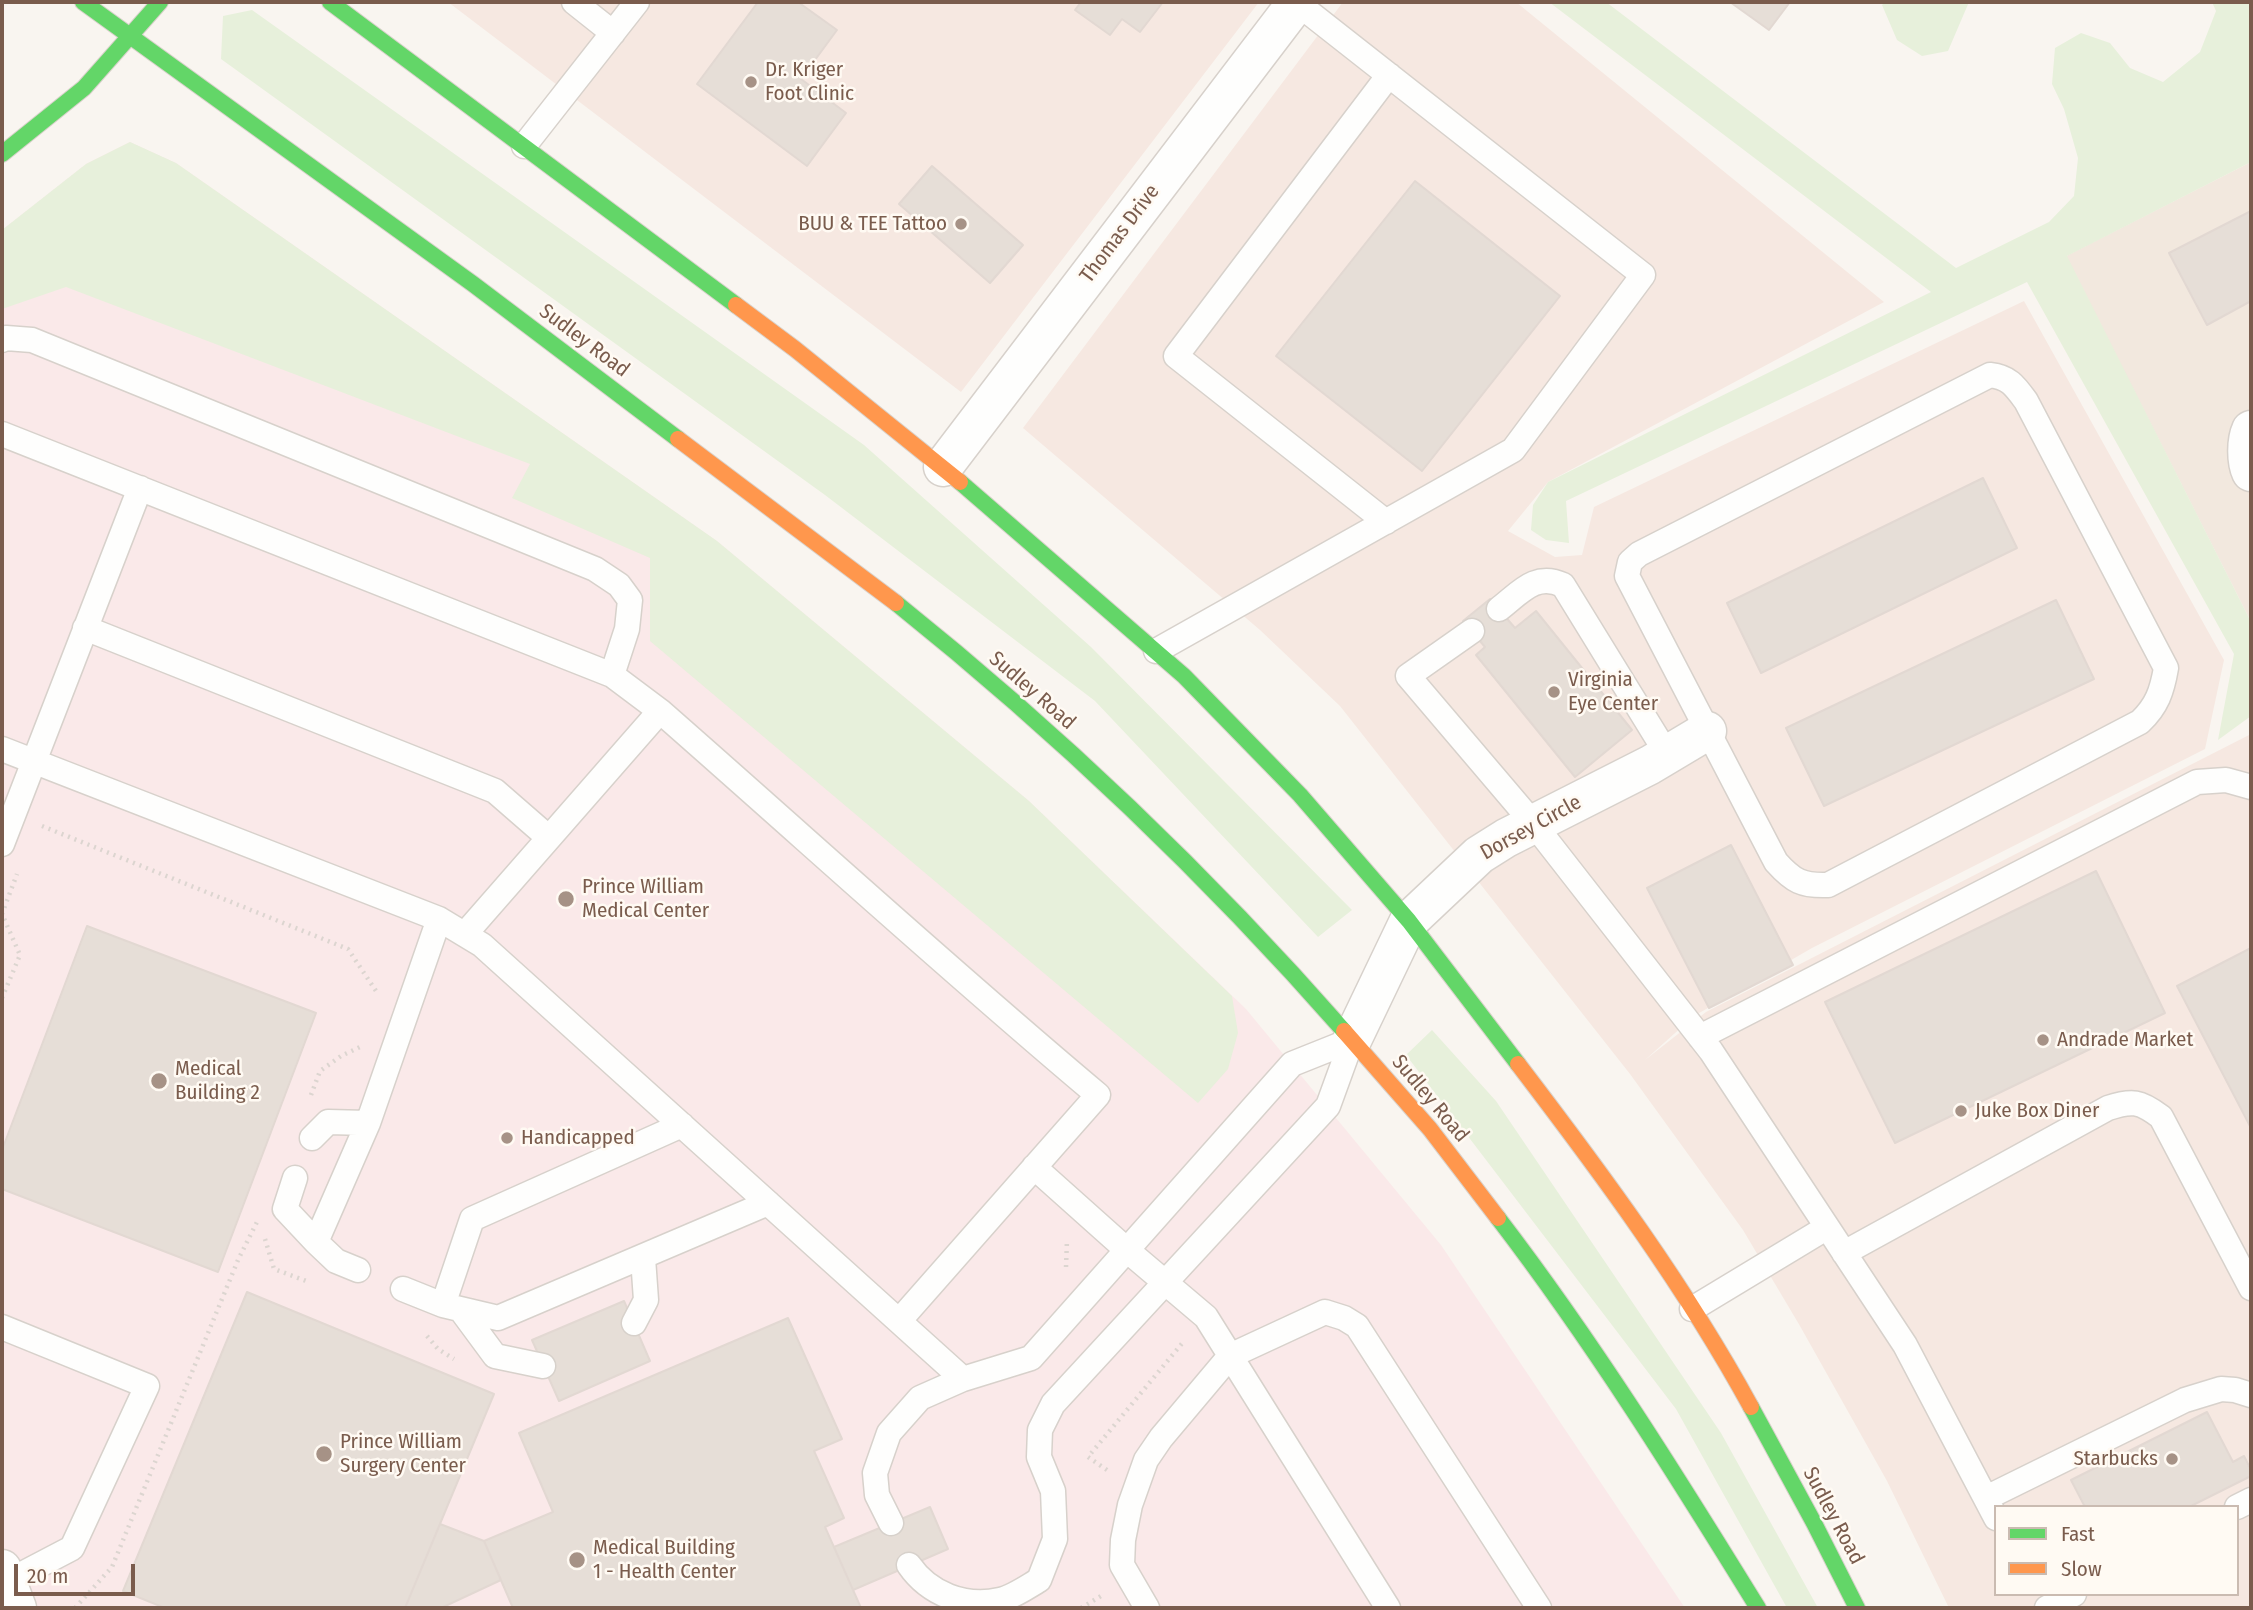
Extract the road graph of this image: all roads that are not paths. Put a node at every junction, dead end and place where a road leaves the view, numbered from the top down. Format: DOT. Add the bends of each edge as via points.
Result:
graph roads {
  1 [pos="83,2"];
  2 [pos="160,2"];
  3 [pos="330,2"];
  4 [pos="574,2"];
  5 [pos="637,2"];
  6 [pos="1297,2"];
  7 [pos="613,33"];
  8 [pos="130,36"];
  9 [pos="1389,75"];
  10 [pos="524,146"];
  11 [pos="2,154"];
  12 [pos="2,340"];
  13 [pos="2251,430"];
  14 [pos="2,434"];
  15 [pos="943,467"];
  16 [pos="2251,472"];
  17 [pos="140,488"];
  18 [pos="1386,522"];
  19 [pos="1499,610"];
  20 [pos="85,628"];
  21 [pos="1472,631"];
  22 [pos="1156,651"];
  23 [pos="612,675"];
  24 [pos="660,711"];
  25 [pos="1707,731"];
  26 [pos="2,749"];
  27 [pos="1667,754"];
  28 [pos="34,762"];
  29 [pos="2251,787"];
  30 [pos="1533,823"];
  31 [pos="549,838"];
  32 [pos="2,844"];
  33 [pos="439,919"];
  34 [pos="1409,921"];
  35 [pos="465,934"];
  36 [pos="1700,1037"];
  37 [pos="1352,1040"];
  38 [pos="368,1123"];
  39 [pos="682,1125"];
  40 [pos="312,1138"];
  41 [pos="1034,1167"];
  42 [pos="295,1178"];
  43 [pos="768,1203"];
  44 [pos="1826,1228"];
  45 [pos="316,1242"];
  46 [pos="1128,1251"];
  47 [pos="1844,1253"];
  48 [pos="643,1258"];
  49 [pos="358,1270"];
  50 [pos="1164,1282"];
  51 [pos="2251,1288"];
  52 [pos="403,1289"];
  53 [pos="452,1307"];
  54 [pos="1692,1309"];
  55 [pos="899,1321"];
  56 [pos="634,1323"];
  57 [pos="2,1326"];
  58 [pos="1230,1356"];
  59 [pos="543,1366"];
  60 [pos="963,1379"];
  61 [pos="2251,1395"];
  62 [pos="1996,1505"];
  63 [pos="1991,1508"];
  64 [pos="891,1523"];
  65 [pos="909,1565"];
  66 [pos="9,1586"];
  67 [pos="2070,1596"];
  68 [pos="1147,1608"];
  69 [pos="1388,1608"];
  70 [pos="1539,1608"];
  71 [pos="1758,1608"];
  72 [pos="1857,1608"];
  73 [pos="2047,1608"];
  1 -- 8 [label="main road, Sudley Road"];
  2 -- 8 [label="main road"];
  3 -- 10 [label="main road, Sudley Road"];
  4 -- 7 [label="lane"];
  5 -- 7 [label="lane"];
  6 -- 9 [label="lane"];
  6 -- 15 [label="street, Thomas Drive"];
  7 -- 10 [label="lane"];
  8 -- 11 [label="main road" via="84,88"];
  8 -- 37 [label="main road, Sudley Road" via="473,284 898,604 1017,704 1160,836"];
  9 -- 18 [label="lane" via="1176,356"];
  9 -- 18 [label="lane" via="1643,275 1513,450"];
  10 -- 15 [label="main road, Sudley Road" via="795,349"];
  12 -- 23 [label="lane" via="32,340 595,569 630,600 627,629"];
  13 -- 16 [label="street"];
  14 -- 17 [label="lane"];
  15 -- 22 [label="main road, Sudley Road"];
  17 -- 20 [label="lane"];
  17 -- 23 [label="lane"];
  18 -- 22 [label="lane"];
  19 -- 27 [label="lane" via="1535,581 1563,585"];
  20 -- 28 [label="lane"];
  20 -- 31 [label="lane" via="495,791"];
  21 -- 30 [label="lane" via="1408,676"];
  22 -- 34 [label="main road, Sudley Road" via="1300,795"];
  23 -- 24 [label="lane"];
  24 -- 31 [label="lane"];
  24 -- 41 [label="lane" via="927,950 1098,1095"];
  25 -- 25 [label="lane" via="1627,576 1630,562 1990,375 2011,380 2166,668 2162,692 2151,712 2104,741 1819,886 1791,878 1776,862"];
  25 -- 27 [label="street, Dorsey Circle"];
  26 -- 28 [label="lane"];
  27 -- 30 [label="street, Dorsey Circle"];
  28 -- 32 [label="lane"];
  28 -- 33 [label="lane"];
  29 -- 36 [label="lane" via="2226,780 2197,782"];
  30 -- 34 [label="street, Dorsey Circle" via="1479,855"];
  30 -- 36 [label="lane"];
  31 -- 35 [label="lane"];
  33 -- 35 [label="lane"];
  33 -- 38 [label="lane"];
  34 -- 37 [label="street, Dorsey Circle"];
  34 -- 54 [label="main road, Sudley Road" via="1594,1163"];
  35 -- 39 [label="lane"];
  36 -- 44 [label="lane"];
  37 -- 46 [label="lane" via="1292,1064"];
  37 -- 50 [label="lane" via="1328,1106"];
  37 -- 71 [label="main road, Sudley Road" via="1430,1129 1548,1283"];
  38 -- 40 [label="lane" via="328,1122"];
  38 -- 45 [label="lane"];
  39 -- 43 [label="lane"];
  39 -- 53 [label="lane" via="472,1219"];
  41 -- 46 [label="lane"];
  41 -- 55 [label="lane"];
  42 -- 45 [label="lane" via="285,1209"];
  43 -- 48 [label="lane"];
  43 -- 55 [label="lane"];
  44 -- 47 [label="lane"];
  44 -- 54 [label="lane"];
  45 -- 49 [label="lane" via="336,1261"];
  46 -- 50 [label="lane"];
  46 -- 60 [label="lane" via="1031,1358"];
  47 -- 51 [label="lane" via="2108,1108 2128,1102 2161,1117"];
  47 -- 63 [label="lane" via="1905,1345"];
  48 -- 53 [label="lane" via="498,1318"];
  48 -- 56 [label="lane" via="646,1300"];
  50 -- 58 [label="lane" via="1206,1317"];
  50 -- 65 [label="lane" via="1053,1404 1040,1430 1039,1457 1053,1491 1055,1539 1039,1580 1002,1600 979,1603 939,1592 920,1581"];
  52 -- 53 [label="lane"];
  53 -- 59 [label="lane" via="495,1356"];
  54 -- 72 [label="main road, Sudley Road"];
  55 -- 60 [label="lane"];
  57 -- 66 [label="lane" via="147,1386 72,1548"];
  58 -- 68 [label="lane" via="1146,1460 1130,1504 1122,1565"];
  58 -- 69 [label="lane"];
  58 -- 70 [label="lane" via="1325,1312 1357,1326"];
  60 -- 64 [label="lane" via="920,1398 888,1433 875,1473 877,1495"];
  61 -- 62 [label="lane" via="2221,1389 2185,1400"];
  67 -- 73 [label="lane"];
}
